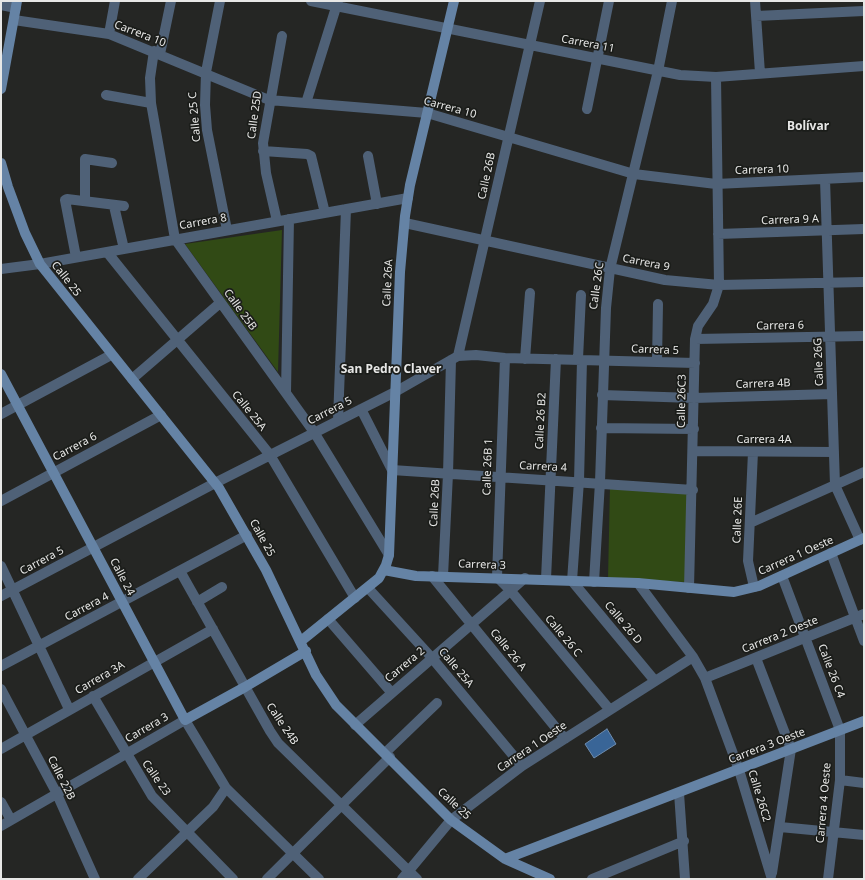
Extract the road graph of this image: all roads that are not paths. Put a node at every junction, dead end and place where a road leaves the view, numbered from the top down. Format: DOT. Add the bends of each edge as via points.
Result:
graph roads {
  1 [pos="116,1"];
  2 [pos="171,1"];
  3 [pos="220,1"];
  4 [pos="311,1"];
  5 [pos="454,1"];
  6 [pos="540,1"];
  7 [pos="609,1"];
  8 [pos="672,1"];
  9 [pos="755,1"];
  10 [pos="17,4"];
  11 [pos="337,4"];
  12 [pos="1,5"];
  13 [pos="864,10"];
  14 [pos="756,16"];
  15 [pos="14,20"];
  16 [pos="447,28"];
  17 [pos="109,34"];
  18 [pos="282,36"];
  19 [pos="529,45"];
  20 [pos="157,53"];
  21 [pos="598,59"];
  22 [pos="864,66"];
  23 [pos="658,71"];
  24 [pos="206,72"];
  25 [pos="760,73"];
  26 [pos="716,77"];
  27 [pos="1,89"];
  28 [pos="106,94"];
  29 [pos="269,100"];
  30 [pos="306,103"];
  31 [pos="151,104"];
  32 [pos="587,110"];
  33 [pos="427,113"];
  34 [pos="508,137"];
  35 [pos="263,151"];
  36 [pos="368,156"];
  37 [pos="1,163"];
  38 [pos="112,163"];
  39 [pos="634,174"];
  40 [pos="864,178"];
  41 [pos="825,179"];
  42 [pos="716,184"];
  43 [pos="408,198"];
  44 [pos="85,201"];
  45 [pos="377,204"];
  46 [pos="346,209"];
  47 [pos="325,213"];
  48 [pos="289,219"];
  49 [pos="277,221"];
  50 [pos="404,222"];
  51 [pos="864,229"];
  52 [pos="227,230"];
  53 [pos="826,230"];
  54 [pos="718,234"];
  55 [pos="175,239"];
  56 [pos="486,240"];
  57 [pos="124,249"];
  58 [pos="107,252"];
  59 [pos="76,257"];
  60 [pos="40,264"];
  61 [pos="1,269"];
  62 [pos="610,269"];
  63 [pos="864,282"];
  64 [pos="828,284"];
  65 [pos="719,285"];
  66 [pos="530,293"];
  67 [pos="581,295"];
  68 [pos="220,304"];
  69 [pos="658,304"];
  70 [pos="864,336"];
  71 [pos="830,337"];
  72 [pos="696,339"];
  73 [pos="177,341"];
  74 [pos="111,355"];
  75 [pos="454,358"];
  76 [pos="504,358"];
  77 [pos="525,359"];
  78 [pos="556,359"];
  79 [pos="580,360"];
  80 [pos="603,360"];
  81 [pos="657,362"];
  82 [pos="695,363"];
  83 [pos="1,374"];
  84 [pos="132,379"];
  85 [pos="395,392"];
  86 [pos="286,393"];
  87 [pos="832,394"];
  88 [pos="602,395"];
  89 [pos="694,398"];
  90 [pos="17,406"];
  91 [pos="361,409"];
  92 [pos="1,414"];
  93 [pos="161,415"];
  94 [pos="338,420"];
  95 [pos="601,428"];
  96 [pos="694,429"];
  97 [pos="314,432"];
  98 [pos="693,451"];
  99 [pos="753,452"];
  100 [pos="834,452"];
  101 [pos="270,455"];
  102 [pos="392,470"];
  103 [pos="864,472"];
  104 [pos="53,473"];
  105 [pos="448,474"];
  106 [pos="500,476"];
  107 [pos="550,479"];
  108 [pos="579,481"];
  109 [pos="600,482"];
  110 [pos="215,483"];
  111 [pos="835,485"];
  112 [pos="693,490"];
  113 [pos="1,501"];
  114 [pos="750,523"];
  115 [pos="247,535"];
  116 [pos="862,539"];
  117 [pos="93,548"];
  118 [pos="831,553"];
  119 [pos="389,555"];
  120 [pos="1,566"];
  121 [pos="384,570"];
  122 [pos="180,571"];
  123 [pos="432,576"];
  124 [pos="443,576"];
  125 [pos="782,576"];
  126 [pos="497,577"];
  127 [pos="525,578"];
  128 [pos="546,579"];
  129 [pos="572,581"];
  130 [pos="594,582"];
  131 [pos="638,583"];
  132 [pos="222,587"];
  133 [pos="368,588"];
  134 [pos="689,588"];
  135 [pos="754,588"];
  136 [pos="12,590"];
  137 [pos="510,590"];
  138 [pos="1,596"];
  139 [pos="355,598"];
  140 [pos="122,602"];
  141 [pos="198,602"];
  142 [pos="860,615"];
  143 [pos="328,619"];
  144 [pos="471,624"];
  145 [pos="213,629"];
  146 [pos="806,638"];
  147 [pos="864,640"];
  148 [pos="301,641"];
  149 [pos="39,646"];
  150 [pos="306,651"];
  151 [pos="693,657"];
  152 [pos="432,658"];
  153 [pos="756,658"];
  154 [pos="154,661"];
  155 [pos="1,666"];
  156 [pos="705,678"];
  157 [pos="655,681"];
  158 [pos="245,688"];
  159 [pos="1,689"];
  160 [pos="391,692"];
  161 [pos="93,696"];
  162 [pos="437,703"];
  163 [pos="70,709"];
  164 [pos="610,710"];
  165 [pos="185,720"];
  166 [pos="864,721"];
  167 [pos="355,725"];
  168 [pos="840,730"];
  169 [pos="26,734"];
  170 [pos="565,739"];
  171 [pos="1,749"];
  172 [pos="791,749"];
  173 [pos="126,754"];
  174 [pos="388,755"];
  175 [pos="522,766"];
  176 [pos="739,770"];
  177 [pos="840,780"];
  178 [pos="864,783"];
  179 [pos="226,788"];
  180 [pos="56,792"];
  181 [pos="679,793"];
  182 [pos="1,802"];
  183 [pos="343,806"];
  184 [pos="11,820"];
  185 [pos="451,820"];
  186 [pos="1,826"];
  187 [pos="780,827"];
  188 [pos="186,832"];
  189 [pos="834,833"];
  190 [pos="864,835"];
  191 [pos="684,841"];
  192 [pos="293,854"];
  193 [pos="505,858"];
  194 [pos="405,875"];
  195 [pos="771,878"];
  196 [pos="95,879"];
  197 [pos="138,879"];
  198 [pos="233,879"];
  199 [pos="267,879"];
  200 [pos="319,879"];
  201 [pos="417,879"];
  202 [pos="550,879"];
  203 [pos="592,879"];
  204 [pos="685,879"];
  205 [pos="828,879"];
  1 -- 17 [label="street"];
  2 -- 20 [label="street, Calle 25B"];
  3 -- 24 [label="street, Calle 25 C"];
  4 -- 11 [label="street, Carrera 11"];
  5 -- 16 [label="street, Calle 26A"];
  6 -- 19 [label="street, Calle 26B"];
  7 -- 21 [label="street"];
  8 -- 23 [label="street, Calle 26C"];
  9 -- 14 [label="street"];
  10 -- 12 [label="street"];
  10 -- 15 [label="street"];
  11 -- 16 [label="street, Carrera 11"];
  11 -- 30 [label="street"];
  13 -- 14 [label="street"];
  14 -- 25 [label="street"];
  15 -- 17 [label="street, Carrera 10"];
  15 -- 27 [label="street"];
  16 -- 19 [label="street, Carrera 11"];
  16 -- 33 [label="street, Calle 26A"];
  17 -- 20 [label="street, Carrera 10"];
  18 -- 29 [label="street, Calle 25D"];
  19 -- 21 [label="street, Carrera 11"];
  19 -- 34 [label="street, Calle 26B"];
  20 -- 24 [label="street, Carrera 10"];
  20 -- 31 [label="street, Calle 25B" via="150,78"];
  21 -- 23 [label="street, Carrera 11"];
  21 -- 32 [label="street"];
  22 -- 25 [label="street, Carrera 11"];
  23 -- 26 [label="street, Carrera 11"];
  23 -- 39 [label="street, Calle 26C"];
  24 -- 29 [label="street, Carrera 10"];
  24 -- 52 [label="street, Calle 25 C" via="207,130"];
  25 -- 26 [label="street, Carrera 11"];
  26 -- 42 [label="street, Calle 26C3"];
  28 -- 31 [label="street"];
  29 -- 30 [label="street, Carrera 10"];
  29 -- 35 [label="street, Calle 25D"];
  30 -- 33 [label="street, Carrera 10"];
  31 -- 55 [label="street, Calle 25B"];
  33 -- 34 [label="street, Carrera 10"];
  33 -- 43 [label="street, Calle 26A"];
  34 -- 39 [label="street, Carrera 10"];
  34 -- 56 [label="street, Calle 26B"];
  35 -- 47 [label="street" via="311,156"];
  35 -- 49 [label="street, Calle 25D"];
  36 -- 45 [label="street"];
  37 -- 60 [label="street, Calle 25" via="8,187"];
  38 -- 44 [label="street" via="85,159"];
  39 -- 42 [label="street, Carrera 10"];
  39 -- 62 [label="street, Calle 26C"];
  40 -- 41 [label="street, Carrera 10"];
  41 -- 42 [label="street, Carrera 10"];
  41 -- 53 [label="street, Calle 26G"];
  42 -- 54 [label="street, Calle 26C3"];
  43 -- 45 [label="street, Carrera 8"];
  43 -- 50 [label="street, Calle 26A"];
  44 -- 57 [label="street" via="119,206"];
  44 -- 59 [label="street" via="65,200"];
  45 -- 46 [label="street, Carrera 8"];
  46 -- 47 [label="street, Carrera 8"];
  46 -- 94 [label="street"];
  47 -- 48 [label="street, Carrera 8"];
  48 -- 49 [label="street, Carrera 8"];
  48 -- 86 [label="street"];
  49 -- 52 [label="street, Carrera 8"];
  50 -- 56 [label="street, Carrera 9"];
  50 -- 85 [label="street, Calle 26A"];
  51 -- 53 [label="street, Carrera 9 A"];
  52 -- 55 [label="street, Carrera 8"];
  53 -- 54 [label="street, Carrera 9 A"];
  53 -- 64 [label="street, Calle 26G"];
  54 -- 65 [label="street, Calle 26C3"];
  55 -- 57 [label="street, Carrera 8"];
  55 -- 68 [label="street, Calle 25B"];
  56 -- 62 [label="street, Carrera 9"];
  56 -- 75 [label="street, Calle 26B"];
  57 -- 58 [label="street, Carrera 8"];
  58 -- 59 [label="street, Carrera 8"];
  58 -- 73 [label="street, Calle 25A"];
  59 -- 60 [label="street, Carrera 8"];
  60 -- 61 [label="street, Carrera 8"];
  60 -- 74 [label="street, Calle 25"];
  62 -- 65 [label="street, Carrera 9" via="665,280"];
  62 -- 80 [label="street, Calle 26C"];
  63 -- 64 [label="street, Carrera 9"];
  64 -- 65 [label="street, Carrera 9"];
  64 -- 71 [label="street, Calle 26G"];
  65 -- 72 [label="street, Calle 26C3" via="713,304 698,326"];
  66 -- 77 [label="street"];
  67 -- 79 [label="street"];
  68 -- 73 [label="street"];
  68 -- 86 [label="street, Calle 25B"];
  69 -- 81 [label="street"];
  70 -- 71 [label="street, Carrera 6"];
  71 -- 72 [label="street, Carrera 6"];
  71 -- 87 [label="street, Calle 26G"];
  72 -- 82 [label="street, Calle 26C3"];
  73 -- 84 [label="street"];
  73 -- 101 [label="street, Calle 25A"];
  74 -- 84 [label="street, Calle 25"];
  74 -- 90 [label="street"];
  75 -- 76 [label="street, Carrera 5" via="476,355"];
  75 -- 85 [label="street, Carrera 5"];
  75 -- 105 [label="street, Calle 26B"];
  76 -- 77 [label="street, Carrera 5"];
  76 -- 106 [label="street, Calle 26B 1"];
  77 -- 78 [label="street, Carrera 5"];
  78 -- 79 [label="street, Carrera 5"];
  78 -- 107 [label="street, Calle 26 B2"];
  79 -- 80 [label="street, Carrera 5"];
  79 -- 108 [label="street"];
  80 -- 81 [label="street, Carrera 5"];
  80 -- 88 [label="street, Calle 26C"];
  81 -- 82 [label="street, Carrera 5"];
  82 -- 89 [label="street, Calle 26C3"];
  83 -- 90 [label="street, Calle 24"];
  84 -- 93 [label="street, Calle 25"];
  85 -- 91 [label="street, Carrera 5"];
  85 -- 102 [label="street, Calle 26A"];
  86 -- 97 [label="street, Calle 25B"];
  87 -- 89 [label="street, Carrera 4B"];
  87 -- 100 [label="street, Calle 26G"];
  88 -- 89 [label="street, Carrera 4B"];
  88 -- 95 [label="street, Calle 26C"];
  89 -- 96 [label="street, Calle 26C3"];
  90 -- 92 [label="street"];
  90 -- 104 [label="street, Calle 24"];
  91 -- 94 [label="street, Carrera 5"];
  91 -- 102 [label="street"];
  93 -- 104 [label="street, Carrera 6"];
  93 -- 110 [label="street, Calle 25"];
  94 -- 97 [label="street, Carrera 5"];
  95 -- 96 [label="street"];
  95 -- 109 [label="street, Calle 26C"];
  96 -- 98 [label="street, Calle 26C3"];
  97 -- 101 [label="street, Carrera 5"];
  97 -- 119 [label="street, Calle 25B"];
  98 -- 99 [label="street, Carrera 4A"];
  98 -- 112 [label="street, Calle 26C3"];
  99 -- 100 [label="street, Carrera 4A"];
  99 -- 114 [label="street, Calle 26E"];
  100 -- 111 [label="street, Calle 26G"];
  101 -- 110 [label="street, Carrera 5"];
  101 -- 139 [label="street, Calle 25A"];
  102 -- 105 [label="street, Carrera 4"];
  102 -- 119 [label="street, Calle 26A"];
  103 -- 111 [label="street"];
  104 -- 113 [label="street, Carrera 6"];
  104 -- 117 [label="street, Calle 24"];
  105 -- 106 [label="street, Carrera 4"];
  105 -- 124 [label="street, Calle 26B"];
  106 -- 107 [label="street, Carrera 4"];
  106 -- 126 [label="street, Calle 26B 1"];
  107 -- 108 [label="street, Carrera 4"];
  107 -- 128 [label="street, Calle 26 B2"];
  108 -- 109 [label="street, Carrera 4"];
  108 -- 129 [label="street"];
  109 -- 112 [label="street, Carrera 4"];
  109 -- 130 [label="street, Calle 26C"];
  110 -- 115 [label="street, Calle 25"];
  110 -- 117 [label="street, Carrera 5"];
  111 -- 114 [label="street"];
  111 -- 116 [label="street, Calle 26G"];
  112 -- 134 [label="street, Calle 26C3"];
  114 -- 135 [label="street, Calle 26E" via="748,561"];
  115 -- 122 [label="street, Carrera 4"];
  115 -- 148 [label="street, Calle 25"];
  116 -- 118 [label="street, Carrera 1 Oeste"];
  117 -- 136 [label="street, Carrera 5"];
  117 -- 140 [label="street, Calle 24"];
  118 -- 125 [label="street, Carrera 1 Oeste"];
  118 -- 142 [label="street"];
  119 -- 121 [label="street, Calle 26A"];
  120 -- 136 [label="street"];
  121 -- 123 [label="street, Carrera 3"];
  121 -- 133 [label="street"];
  122 -- 140 [label="street, Carrera 4"];
  122 -- 141 [label="street, Calle 24B"];
  123 -- 124 [label="street, Carrera 3"];
  123 -- 144 [label="street, Calle 26 A"];
  124 -- 126 [label="street, Carrera 3"];
  125 -- 135 [label="street, Carrera 1 Oeste"];
  125 -- 146 [label="street, Calle 26 C4"];
  126 -- 127 [label="street, Carrera 3"];
  126 -- 137 [label="street, Calle 26 C"];
  127 -- 128 [label="street, Carrera 3"];
  127 -- 137 [label="street, Carrera 2"];
  128 -- 129 [label="street, Carrera 3"];
  129 -- 130 [label="street, Carrera 3"];
  129 -- 157 [label="street, Calle 26 D"];
  130 -- 131 [label="street, Carrera 3"];
  131 -- 134 [label="street, Carrera 3"];
  131 -- 151 [label="street"];
  132 -- 141 [label="street"];
  133 -- 139 [label="street"];
  133 -- 152 [label="street, Calle 25A"];
  134 -- 135 [label="street, Carrera 1 Oeste" via="734,592"];
  136 -- 138 [label="street, Carrera 5"];
  136 -- 149 [label="street"];
  137 -- 144 [label="street, Carrera 2"];
  137 -- 164 [label="street, Calle 26 C"];
  139 -- 143 [label="street"];
  140 -- 149 [label="street, Carrera 4"];
  140 -- 154 [label="street, Calle 24"];
  141 -- 145 [label="street, Calle 24B"];
  142 -- 146 [label="street, Carrera 2 Oeste"];
  142 -- 147 [label="street"];
  143 -- 148 [label="street"];
  143 -- 160 [label="street"];
  144 -- 152 [label="street, Carrera 2"];
  144 -- 170 [label="street, Calle 26 A"];
  145 -- 154 [label="street, Carrera 3A"];
  145 -- 158 [label="street, Calle 24B"];
  146 -- 153 [label="street, Carrera 2 Oeste"];
  146 -- 168 [label="street, Calle 26 C4"];
  148 -- 150 [label="street, Calle 25"];
  149 -- 155 [label="street, Carrera 4"];
  149 -- 163 [label="street"];
  150 -- 158 [label="street, Carrera 3"];
  150 -- 167 [label="street, Calle 25" via="328,695"];
  151 -- 156 [label="street, Calle 26C2"];
  151 -- 157 [label="street, Carrera 1 Oeste"];
  152 -- 160 [label="street, Carrera 2"];
  152 -- 175 [label="street, Calle 25A"];
  153 -- 156 [label="street, Carrera 2 Oeste"];
  153 -- 172 [label="street"];
  154 -- 161 [label="street, Carrera 3A"];
  154 -- 165 [label="street, Calle 24"];
  156 -- 176 [label="street, Calle 26C2"];
  157 -- 164 [label="street, Carrera 1 Oeste"];
  158 -- 165 [label="street, Carrera 3"];
  158 -- 183 [label="street, Calle 24B" via="278,743"];
  159 -- 169 [label="street, Calle 22B"];
  160 -- 167 [label="street, Carrera 2"];
  161 -- 163 [label="street, Carrera 3A"];
  161 -- 173 [label="street, Calle 23"];
  162 -- 174 [label="street"];
  163 -- 169 [label="street, Carrera 3A"];
  164 -- 170 [label="street, Carrera 1 Oeste"];
  165 -- 173 [label="street, Carrera 3"];
  165 -- 179 [label="street, Calle 24"];
  166 -- 168 [label="street, Carrera 3 Oeste"];
  167 -- 174 [label="street, Calle 25"];
  168 -- 172 [label="street, Carrera 3 Oeste"];
  168 -- 177 [label="street, Carrera 4 Oeste"];
  169 -- 171 [label="street, Carrera 3A"];
  169 -- 180 [label="street, Calle 22B"];
  170 -- 175 [label="street, Carrera 1 Oeste"];
  172 -- 176 [label="street, Carrera 3 Oeste"];
  172 -- 187 [label="street"];
  173 -- 180 [label="street, Carrera 3"];
  173 -- 188 [label="street, Calle 23" via="152,796"];
  174 -- 183 [label="street"];
  174 -- 185 [label="street, Calle 25"];
  175 -- 185 [label="street, Carrera 1 Oeste"];
  176 -- 181 [label="street, Carrera 3 Oeste"];
  176 -- 195 [label="street, Calle 26C2"];
  177 -- 178 [label="street"];
  177 -- 189 [label="street, Carrera 4 Oeste"];
  179 -- 188 [label="street" via="214,806"];
  179 -- 192 [label="street, Calle 24"];
  180 -- 184 [label="street, Carrera 3"];
  180 -- 196 [label="street, Calle 22B"];
  181 -- 191 [label="street"];
  181 -- 193 [label="street, Carrera 3 Oeste"];
  182 -- 184 [label="street"];
  183 -- 192 [label="street"];
  183 -- 194 [label="street, Calle 24B"];
  184 -- 186 [label="street, Carrera 3"];
  185 -- 193 [label="street, Calle 25"];
  185 -- 194 [label="street, Carrera 1 Oeste"];
  187 -- 189 [label="street"];
  187 -- 195 [label="street"];
  188 -- 197 [label="street"];
  188 -- 198 [label="street, Calle 23"];
  189 -- 190 [label="street"];
  189 -- 205 [label="street, Carrera 4 Oeste"];
  191 -- 203 [label="street"];
  191 -- 204 [label="street"];
  192 -- 199 [label="street"];
  192 -- 200 [label="street, Calle 24"];
  193 -- 202 [label="street, Calle 25"];
  194 -- 201 [label="street, Calle 24B"];
}
